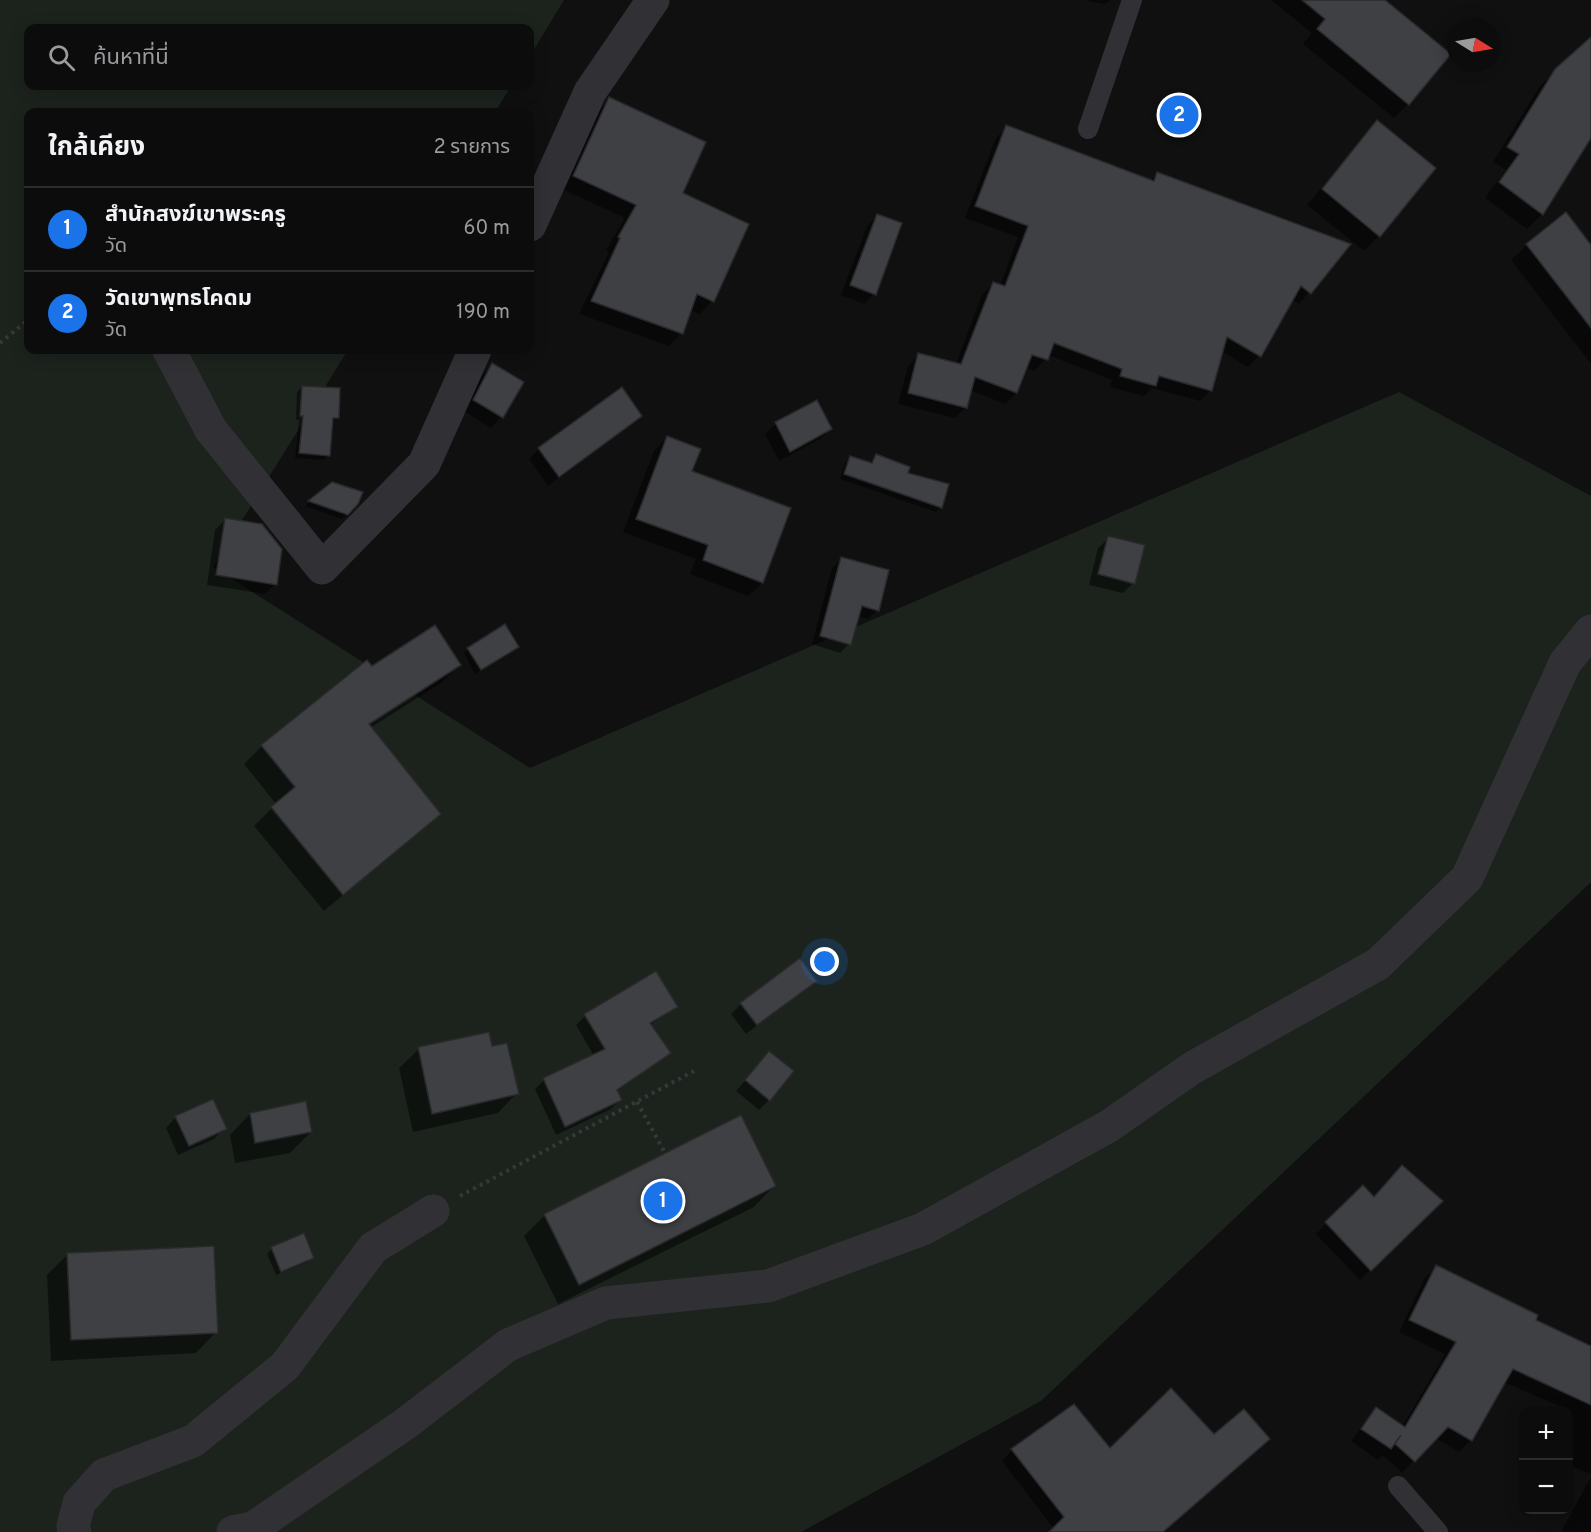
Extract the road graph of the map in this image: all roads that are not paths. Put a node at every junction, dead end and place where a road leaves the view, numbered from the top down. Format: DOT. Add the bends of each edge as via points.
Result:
graph roads {
  1 [pos="653,0"];
  2 [pos="1132,0"];
  3 [pos="1088,129"];
  4 [pos="534,216"];
  5 [pos="171,354"];
  6 [pos="473,354"];
  7 [pos="1591,631"];
  8 [pos="433,1211"];
  9 [pos="1398,1486"];
  10 [pos="75,1532"];
  11 [pos="233,1532"];
  12 [pos="1438,1532"];
  1 -- 4 [label="street" via="590,92"];
  2 -- 3 [label="lane"];
  5 -- 6 [label="street" via="211,430 322,568 424,464"];
  7 -- 11 [label="street" via="1565,663 1467,878 1378,964 1192,1068 1109,1126 923,1229 768,1286 606,1304 508,1345 405,1424 253,1528"];
  8 -- 10 [label="street" via="373,1248 285,1366 194,1441 104,1475 80,1503"];
  9 -- 12 [label="lane"];
}
